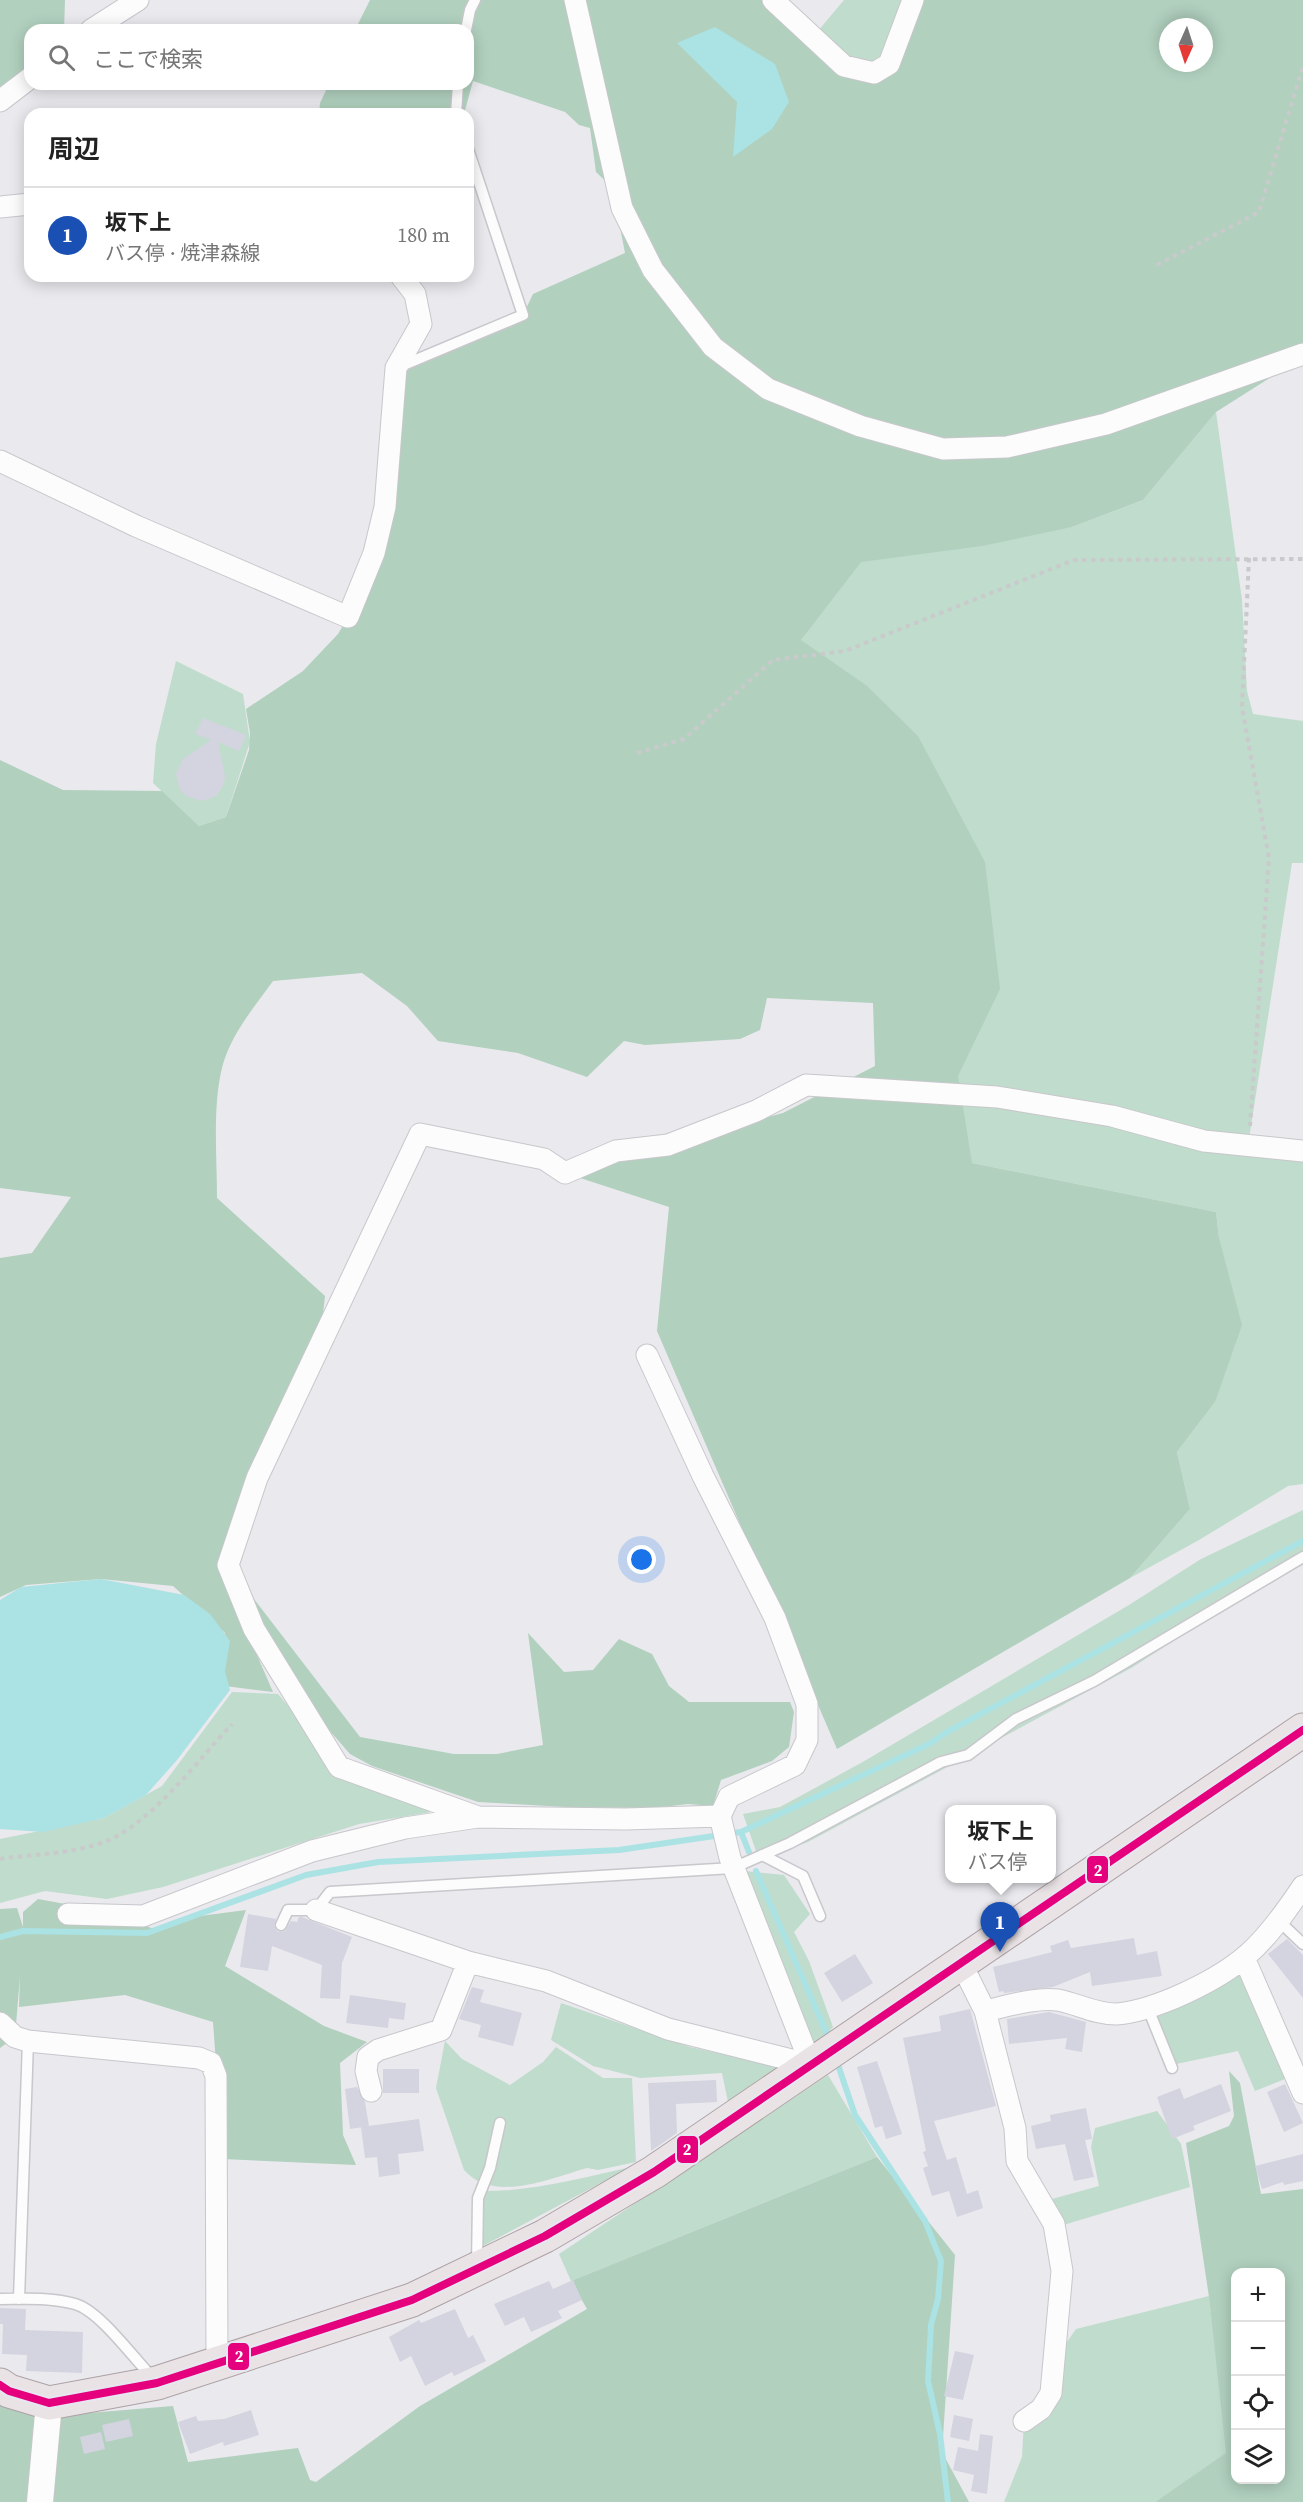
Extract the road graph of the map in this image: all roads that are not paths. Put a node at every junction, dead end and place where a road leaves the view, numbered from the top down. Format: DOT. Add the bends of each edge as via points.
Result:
graph roads {
  1 [pos="138,0"];
  2 [pos="475,0"];
  3 [pos="575,0"];
  4 [pos="773,0"];
  5 [pos="913,0"];
  6 [pos="100,24"];
  7 [pos="467,24"];
  8 [pos="24,83"];
  9 [pos="458,90"];
  10 [pos="0,101"];
  11 [pos="456,108"];
  12 [pos="474,167"];
  13 [pos="24,205"];
  14 [pos="0,207"];
  15 [pos="406,282"];
  16 [pos="1303,354"];
  17 [pos="396,368"];
  18 [pos="0,461"];
  19 [pos="1303,1150"];
  20 [pos="647,1355"];
  21 [pos="1303,1557"];
  22 [pos="1303,1730"];
  23 [pos="478,1817"];
  24 [pos="721,1820"];
  25 [pos="762,1855"];
  26 [pos="731,1863"];
  27 [pos="1303,1886"];
  28 [pos="316,1910"];
  29 [pos="68,1914"];
  30 [pos="820,1916"];
  31 [pos="1280,1921"];
  32 [pos="282,1925"];
  33 [pos="1303,1944"];
  34 [pos="1245,1960"];
  35 [pos="468,1962"];
  36 [pos="961,1963"];
  37 [pos="1148,2006"];
  38 [pos="985,2011"];
  39 [pos="0,2023"];
  40 [pos="28,2042"];
  41 [pos="827,2054"];
  42 [pos="1172,2068"];
  43 [pos="371,2091"];
  44 [pos="1303,2093"];
  45 [pos="500,2123"];
  46 [pos="477,2268"];
  47 [pos="0,2299"];
  48 [pos="20,2299"];
  49 [pos="217,2363"];
  50 [pos="157,2383"];
  51 [pos="0,2385"];
  52 [pos="49,2403"];
  53 [pos="1024,2421"];
  54 [pos="40,2502"];
  1 -- 6 [label="street"];
  2 -- 7 [label="lane"];
  3 -- 16 [label="street" via="622,208 653,270 713,347 768,389 860,426 942,449 1007,447 1106,424"];
  4 -- 5 [label="street" via="844,66 874,73 889,64"];
  8 -- 10 [label="street"];
  9 -- 11 [label="lane"];
  12 -- 17 [label="lane" via="523,315"];
  13 -- 14 [label="street"];
  15 -- 17 [label="street" via="415,294 421,324"];
  17 -- 18 [label="street" via="384,507 374,554 348,617 156,535"];
  19 -- 23 [label="street" via="1204,1141 1112,1116 997,1097 837,1085 806,1085 756,1112 668,1145 615,1151 565,1173 544,1159 420,1134 257,1478 228,1564 254,1629 339,1767"];
  20 -- 24 [label="street" via="775,1618 807,1704 807,1740 795,1765 729,1797"];
  21 -- 25 [label="lane" via="1094,1681 1016,1719 968,1755 941,1762"];
  22 -- 36 [label="main road"];
  23 -- 24 [label="street"];
  23 -- 29 [label="street" via="405,1828 312,1851 143,1916"];
  24 -- 26 [label="street"];
  25 -- 26 [label="lane"];
  25 -- 30 [label="lane" via="803,1876"];
  26 -- 28 [label="lane" via="364,1888 330,1892"];
  26 -- 41 [label="street"];
  27 -- 31 [label="street"];
  28 -- 32 [label="lane" via="288,1910"];
  28 -- 35 [label="street"];
  31 -- 33 [label="lane"];
  31 -- 34 [label="street"];
  34 -- 37 [label="street" via="1211,1982"];
  34 -- 44 [label="street"];
  35 -- 41 [label="street" via="546,1981 668,2029"];
  35 -- 43 [label="street" via="441,2030 378,2050 368,2057 366,2071"];
  36 -- 38 [label="street"];
  36 -- 41 [label="main road"];
  37 -- 38 [label="street" via="1117,2014 1058,2000"];
  37 -- 42 [label="lane"];
  38 -- 53 [label="street" via="1015,2128 1017,2161 1054,2224 1062,2271 1051,2393 1041,2409"];
  39 -- 40 [label="street" via="15,2037"];
  40 -- 48 [label="lane"];
  40 -- 49 [label="street" via="199,2058 211,2063 216,2076"];
  41 -- 46 [label="main road" via="599,2206"];
  45 -- 46 [label="lane" via="490,2168 478,2198"];
  46 -- 49 [label="main road" via="411,2300"];
  47 -- 48 [label="lane"];
  48 -- 50 [label="lane" via="77,2304 99,2320"];
  49 -- 50 [label="main road"];
  50 -- 52 [label="main road"];
  51 -- 52 [label="main road"];
  52 -- 54 [label="street"];
}
